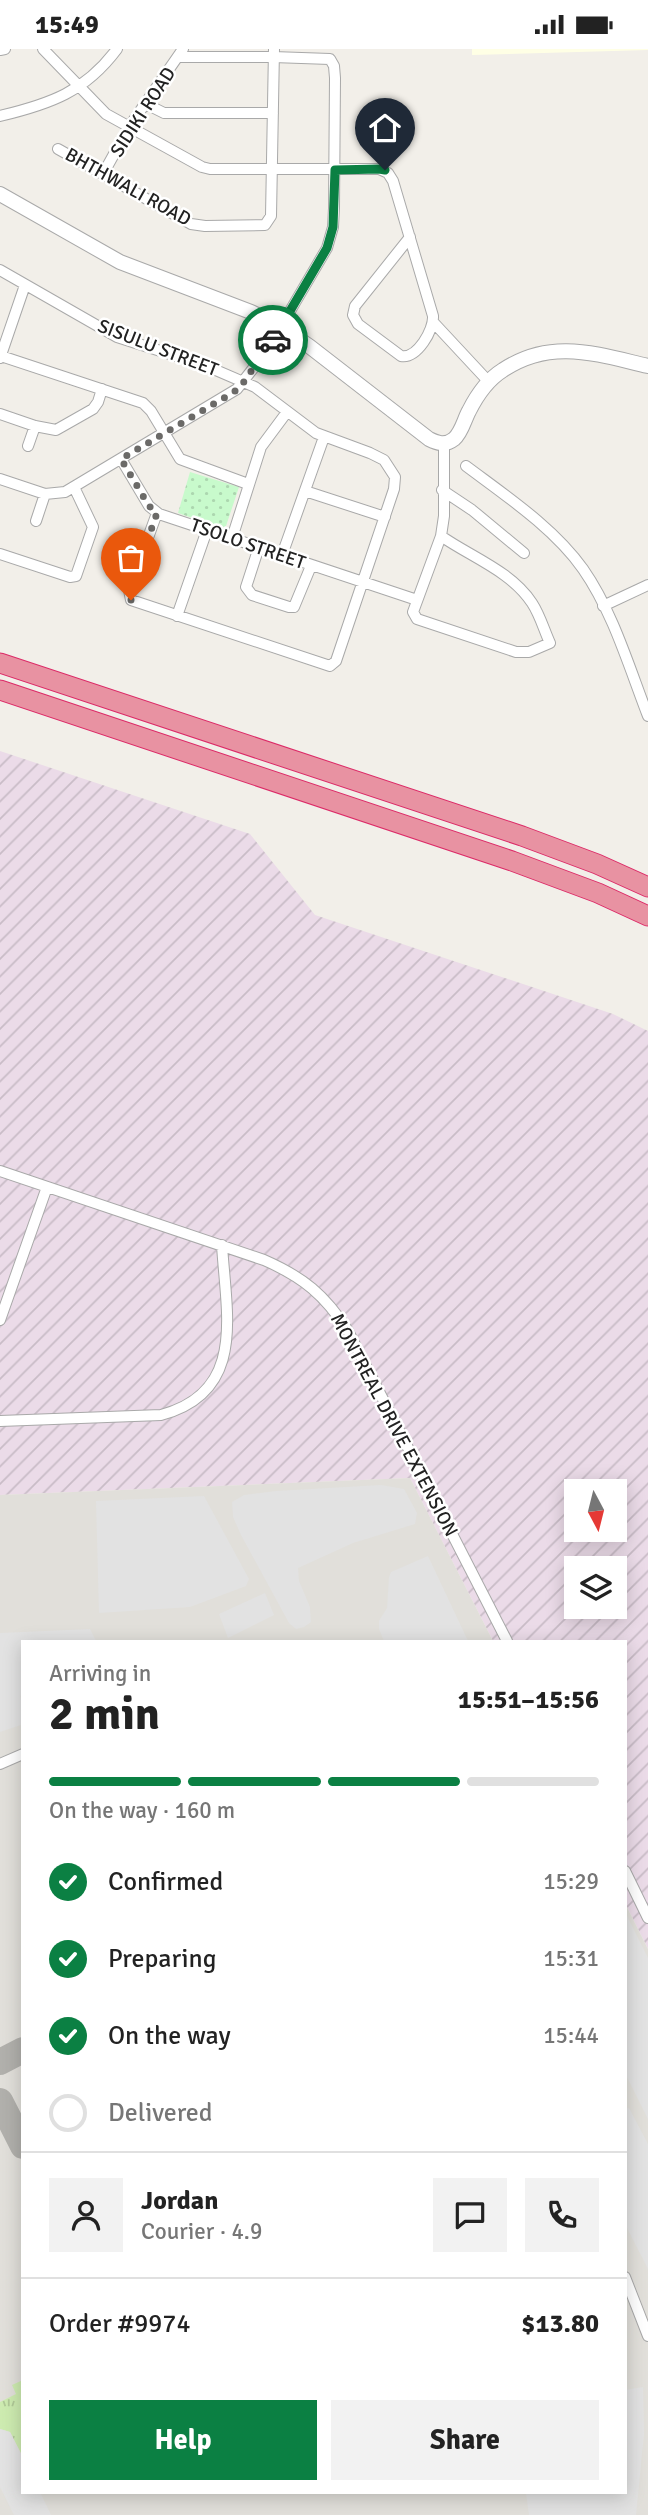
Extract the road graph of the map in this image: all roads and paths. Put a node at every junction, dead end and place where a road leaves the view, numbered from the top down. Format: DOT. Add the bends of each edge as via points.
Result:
graph roads {
  1 [pos="43,49"];
  2 [pos="117,49"];
  3 [pos="181,53"];
  4 [pos="273,53"];
  5 [pos="79,88"];
  6 [pos="146,104"];
  7 [pos="273,113"];
  8 [pos="0,116"];
  9 [pos="129,127"];
  10 [pos="58,149"];
  11 [pos="272,169"];
  12 [pos="335,170"];
  13 [pos="103,174"];
  14 [pos="0,194"];
  15 [pos="410,237"];
  16 [pos="0,270"];
  17 [pos="26,285"];
  18 [pos="0,313"];
  19 [pos="13,317"];
  20 [pos="434,323"];
  21 [pos="281,327"];
  22 [pos="0,357"];
  23 [pos="648,366"];
  24 [pos="488,381"];
  25 [pos="243,383"];
  26 [pos="102,389"];
  27 [pos="287,412"];
  28 [pos="0,414"];
  29 [pos="35,426"];
  30 [pos="164,433"];
  31 [pos="324,437"];
  32 [pos="444,443"];
  33 [pos="28,446"];
  34 [pos="121,459"];
  35 [pos="466,466"];
  36 [pos="0,479"];
  37 [pos="248,484"];
  38 [pos="74,487"];
  39 [pos="442,490"];
  40 [pos="305,491"];
  41 [pos="45,494"];
  42 [pos="157,513"];
  43 [pos="385,517"];
  44 [pos="36,521"];
  45 [pos="207,530"];
  46 [pos="441,536"];
  47 [pos="232,538"];
  48 [pos="259,547"];
  49 [pos="524,553"];
  50 [pos="0,554"];
  51 [pos="282,555"];
  52 [pos="311,565"];
  53 [pos="362,582"];
  54 [pos="648,585"];
  55 [pos="417,600"];
  56 [pos="603,606"];
  57 [pos="177,616"];
  58 [pos="0,663"];
  59 [pos="0,689"];
  60 [pos="648,716"];
  61 [pos="648,887"];
  62 [pos="648,916"];
  63 [pos="0,1171"];
  64 [pos="47,1187"];
  65 [pos="222,1245"];
  66 [pos="0,1320"];
  67 [pos="0,1421"];
  68 [pos="506,1640"];
  69 [pos="21,1755"];
  70 [pos="0,1764"];
  71 [pos="627,1875"];
  72 [pos="648,1918"];
  73 [pos="627,2282"];
  74 [pos="648,2336"];
  1 -- 5 [label="street"];
  2 -- 5 [label="street"];
  3 -- 4 [label="street"];
  3 -- 6 [label="street, SIDIKI ROAD"];
  4 -- 7 [label="street"];
  4 -- 12 [label="street" via="332,62"];
  5 -- 8 [label="street" via="50,103"];
  5 -- 9 [label="street" via="99,109"];
  6 -- 7 [label="street" via="164,113"];
  6 -- 9 [label="street, SIDIKI ROAD"];
  7 -- 11 [label="street"];
  9 -- 11 [label="street" via="205,169"];
  9 -- 13 [label="street, SIDIKI ROAD"];
  10 -- 13 [label="street, BHTHWALI ROAD"];
  11 -- 12 [label="street"];
  11 -- 13 [label="street, BHTHWALI ROAD" via="271,216 268,223 254,226 194,225"];
  12 -- 15 [label="street" via="388,173"];
  12 -- 21 [label="street" via="333,227 327,248"];
  14 -- 21 [label="street" via="120,262"];
  15 -- 20 [label="street"];
  15 -- 20 [label="street" via="355,306 353,315 358,324 407,357"];
  16 -- 17 [label="street, SISULU STREET"];
  17 -- 19 [label="street"];
  17 -- 25 [label="street, SISULU STREET" via="117,337 204,365"];
  18 -- 19 [label="street"];
  19 -- 22 [label="street"];
  20 -- 24 [label="street"];
  21 -- 25 [label="street"];
  21 -- 32 [label="street" via="429,439"];
  22 -- 26 [label="street"];
  23 -- 24 [label="street" via="592,353 540,352"];
  24 -- 32 [label="street" via="456,436"];
  25 -- 27 [label="street, SISULU STREET"];
  25 -- 30 [label="street"];
  26 -- 29 [label="street" via="93,409 61,428"];
  26 -- 30 [label="street" via="143,403"];
  27 -- 31 [label="street, SISULU STREET"];
  27 -- 37 [label="street" via="261,447"];
  28 -- 29 [label="street"];
  29 -- 33 [label="street"];
  30 -- 34 [label="street"];
  30 -- 37 [label="street" via="184,462"];
  31 -- 40 [label="street"];
  31 -- 43 [label="street, SISULU STREET" via="370,453 389,465 396,484"];
  32 -- 39 [label="street"];
  34 -- 38 [label="street"];
  34 -- 42 [label="street"];
  35 -- 56 [label="street" via="551,532 582,568"];
  36 -- 41 [label="street"];
  37 -- 47 [label="street"];
  38 -- 41 [label="street"];
  38 -- 50 [label="street" via="93,527 76,576"];
  39 -- 46 [label="street"];
  39 -- 49 [label="street"];
  40 -- 43 [label="street"];
  40 -- 51 [label="street"];
  41 -- 44 [label="street"];
  42 -- 45 [label="street, TSOLO STREET"];
  42 -- 57 [label="street" via="129,595"];
  43 -- 53 [label="street, SISULU STREET"];
  45 -- 47 [label="street, TSOLO STREET"];
  45 -- 57 [label="street"];
  46 -- 55 [label="street"];
  46 -- 55 [label="street" via="502,574 530,600 550,643 523,653 466,636 417,618 413,612"];
  47 -- 48 [label="street, TSOLO STREET"];
  48 -- 51 [label="street, TSOLO STREET"];
  48 -- 52 [label="street" via="246,587 252,595 294,607"];
  51 -- 52 [label="street, TSOLO STREET"];
  52 -- 53 [label="street, TSOLO STREET"];
  53 -- 55 [label="street, TSOLO STREET"];
  53 -- 57 [label="street, SISULU STREET" via="336,661 330,666"];
  54 -- 56 [label="street"];
  56 -- 60 [label="street"];
  58 -- 61 [label="highway" via="533,840"];
  59 -- 62 [label="highway" via="512,861"];
  63 -- 64 [label="street, MONTREAL DRIVE EXTENSION"];
  64 -- 65 [label="street, MONTREAL DRIVE EXTENSION"];
  64 -- 66 [label="street"];
  65 -- 67 [label="street" via="226,1352 216,1377 194,1402 161,1415"];
  65 -- 68 [label="street, MONTREAL DRIVE EXTENSION" via="290,1271 336,1313"];
  69 -- 70 [label="street"];
  71 -- 72 [label="street"];
  73 -- 74 [label="street"];
}
